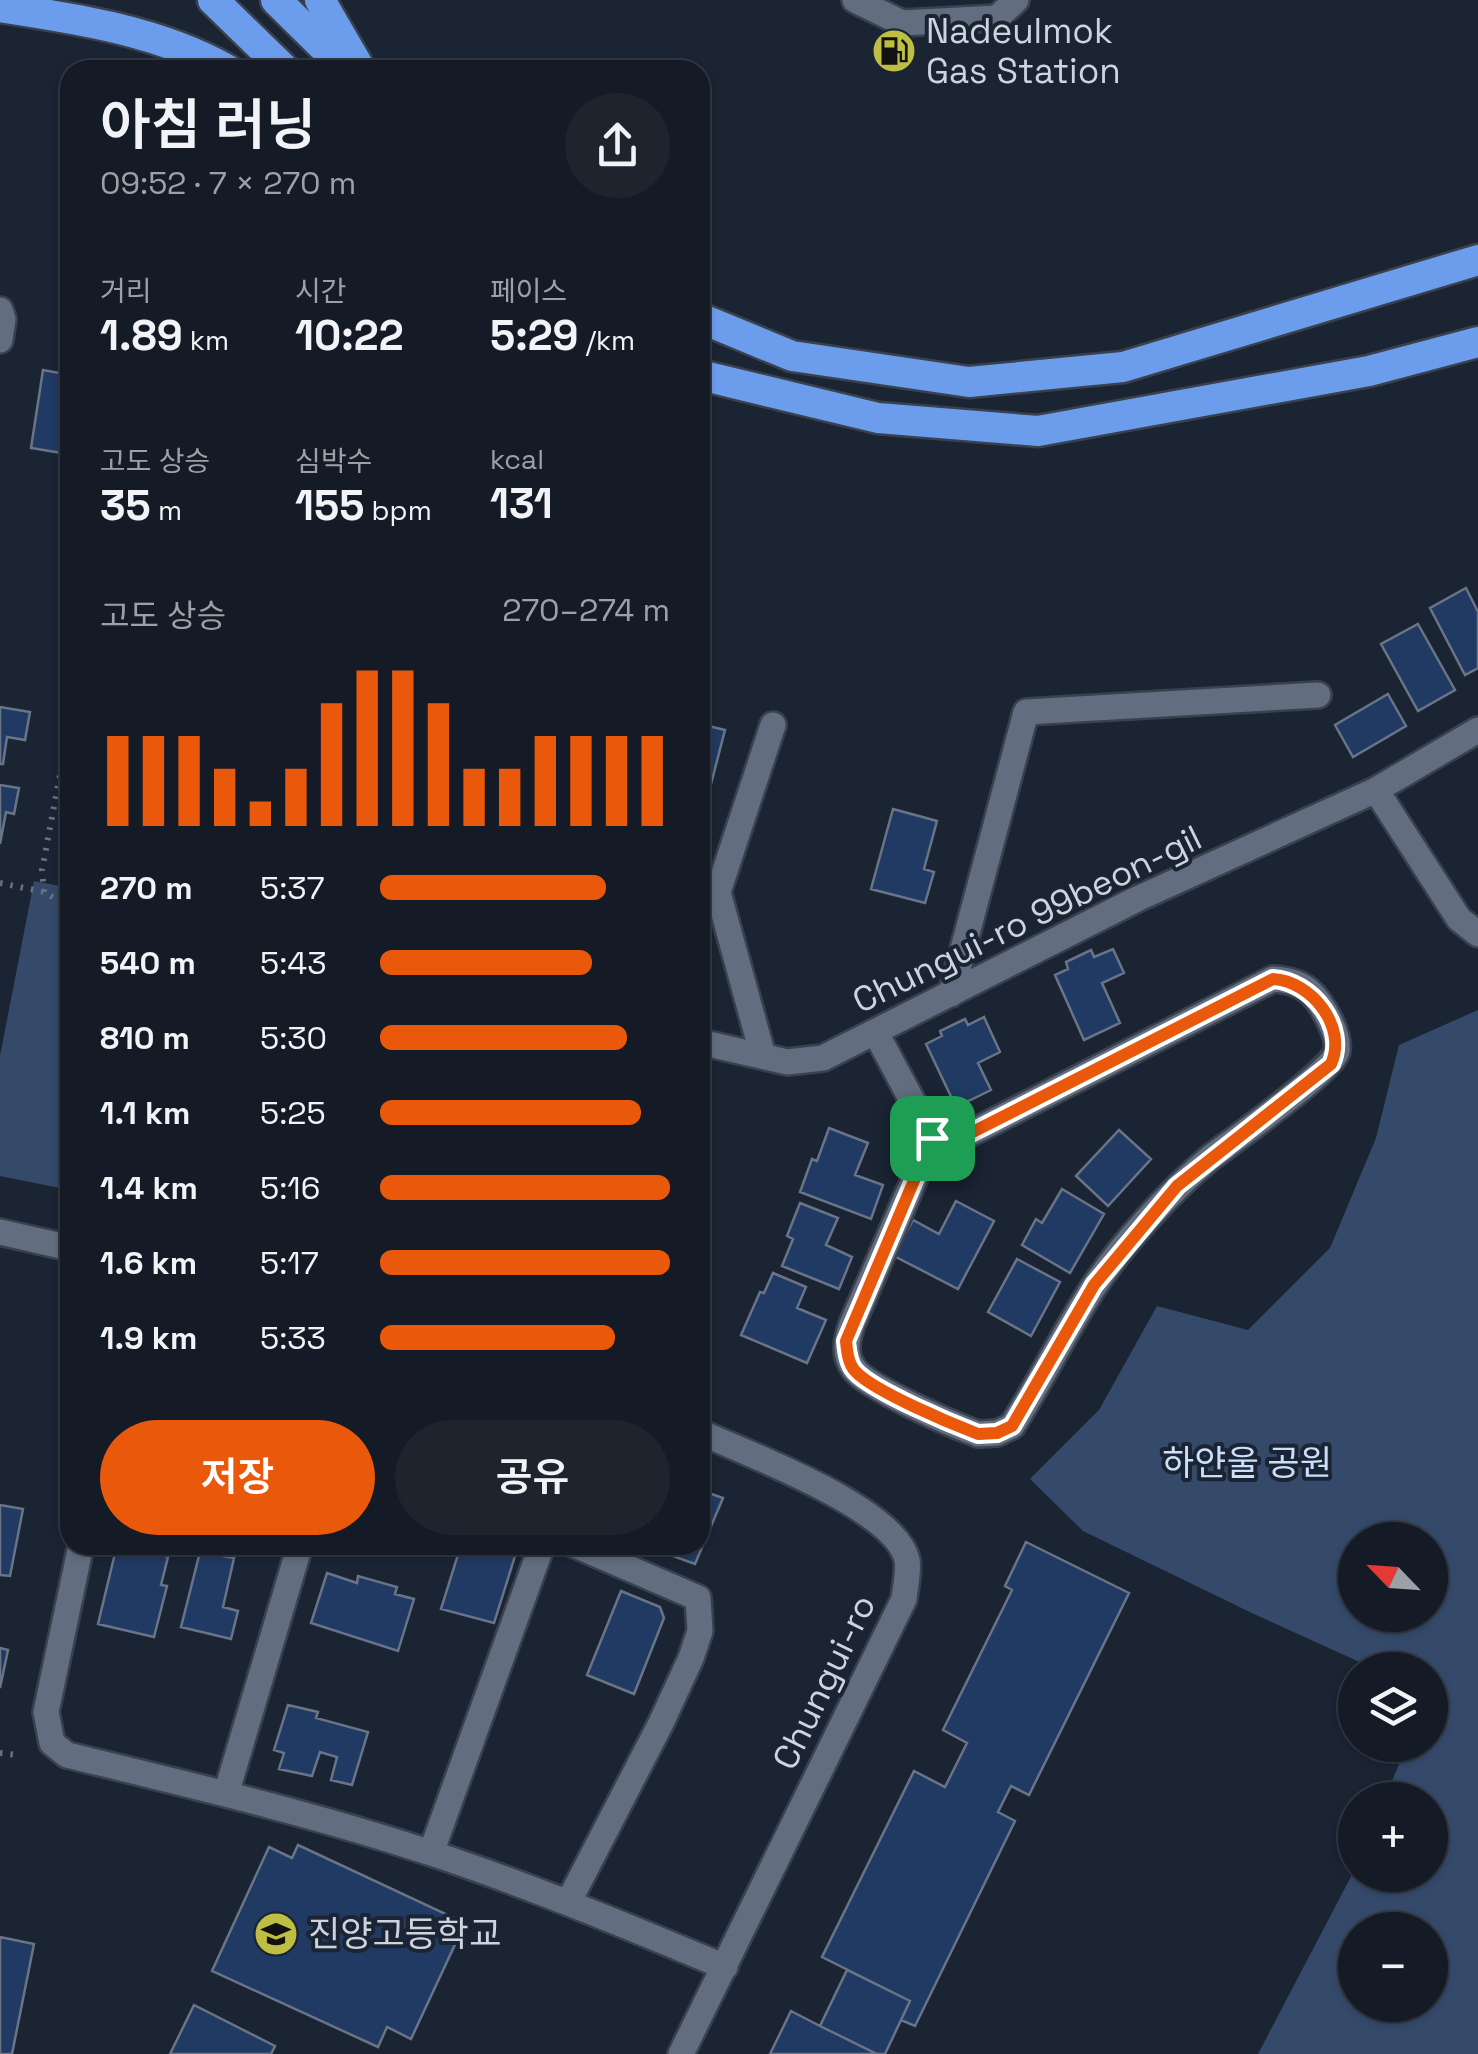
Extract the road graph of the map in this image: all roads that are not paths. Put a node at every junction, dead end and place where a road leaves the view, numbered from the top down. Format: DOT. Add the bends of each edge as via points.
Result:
graph roads {
  1 [pos="213,0"];
  2 [pos="276,0"];
  3 [pos="320,0"];
  4 [pos="855,0"];
  5 [pos="1016,0"];
  6 [pos="0,7"];
  7 [pos="211,60"];
  8 [pos="276,60"];
  9 [pos="337,60"];
  10 [pos="354,60"];
  11 [pos="1478,260"];
  12 [pos="0,310"];
  13 [pos="710,322"];
  14 [pos="0,340"];
  15 [pos="1478,342"];
  16 [pos="710,377"];
  17 [pos="1318,695"];
  18 [pos="773,725"];
  19 [pos="1478,730"];
  20 [pos="1376,790"];
  21 [pos="710,887"];
  22 [pos="710,893"];
  23 [pos="1478,934"];
  24 [pos="951,994"];
  25 [pos="876,1033"];
  26 [pos="710,1044"];
  27 [pos="763,1056"];
  28 [pos="932,1138"];
  29 [pos="0,1232"];
  30 [pos="60,1246"];
  31 [pos="710,1437"];
  32 [pos="79,1555"];
  33 [pos="297,1555"];
  34 [pos="538,1555"];
  35 [pos="598,1555"];
  36 [pos="226,1794"];
  37 [pos="431,1853"];
  38 [pos="568,1903"];
  39 [pos="725,1967"];
  40 [pos="681,2054"];
  1 -- 8 [label="highway"];
  2 -- 9 [label="highway"];
  3 -- 10 [label="highway"];
  4 -- 5 [label="street" via="902,22 997,18"];
  6 -- 7 [label="highway" via="118,28"];
  11 -- 13 [label="highway" via="1123,366 970,382 792,356"];
  12 -- 14 [label="street"];
  15 -- 16 [label="highway" via="1369,371 1038,430 878,418"];
  17 -- 24 [label="street" via="1026,712"];
  18 -- 21 [label="street"];
  19 -- 20 [label="street, Chungui-ro 99beon-gil"];
  20 -- 23 [label="street" via="1459,919"];
  20 -- 24 [label="street, Chungui-ro 99beon-gil"];
  22 -- 27 [label="street"];
  24 -- 25 [label="street, Chungui-ro 99beon-gil"];
  25 -- 27 [label="street, Chungui-ro 99beon-gil" via="823,1058 787,1062"];
  25 -- 28 [label="street"];
  26 -- 27 [label="street, Chungui-ro 99beon-gil"];
  28 -- 28 [label="street" via="852,1324 848,1357 871,1383 962,1428 997,1433 1012,1426 1094,1285 1177,1186 1320,1075 1337,1051 1336,1035 1312,994 1273,979 961,1138"];
  29 -- 30 [label="street"];
  31 -- 39 [label="street, Chungui-ro" via="842,1498 883,1524 907,1559 904,1599"];
  32 -- 36 [label="street" via="46,1712 52,1744 67,1755"];
  33 -- 36 [label="street"];
  34 -- 37 [label="street"];
  35 -- 38 [label="street" via="698,1598 700,1631 661,1723"];
  36 -- 37 [label="street"];
  37 -- 38 [label="street"];
  38 -- 39 [label="street"];
  39 -- 40 [label="street, Chungui-ro"];
}
